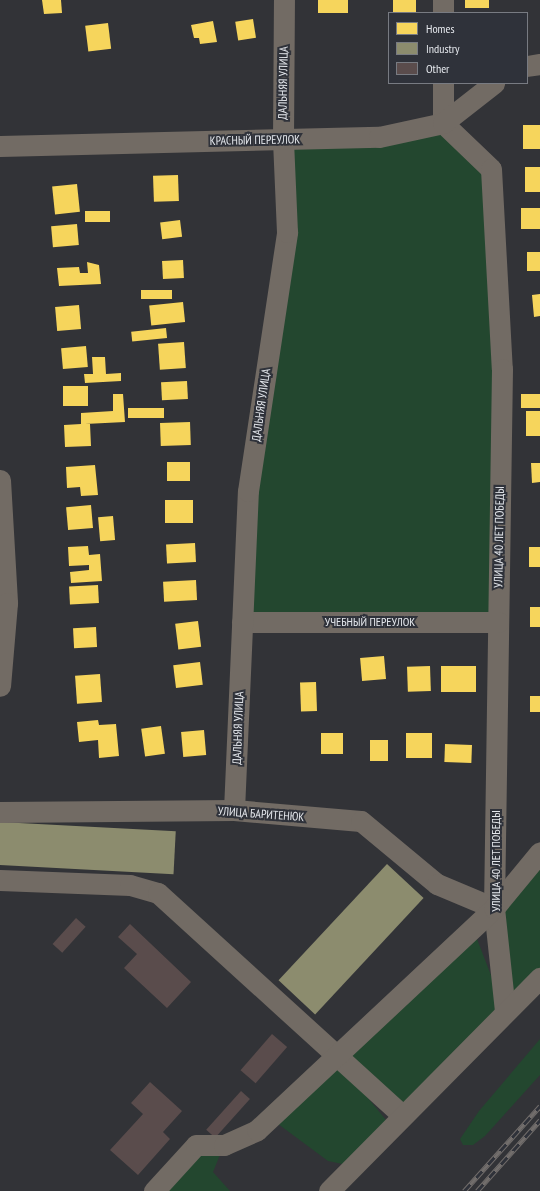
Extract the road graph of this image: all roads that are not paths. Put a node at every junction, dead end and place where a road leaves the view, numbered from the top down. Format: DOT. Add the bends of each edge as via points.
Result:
graph roads {
  1 [pos="284,0"];
  2 [pos="443,0"];
  3 [pos="443,12"];
  4 [pos="540,64"];
  5 [pos="528,66"];
  6 [pos="443,84"];
  7 [pos="493,84"];
  8 [pos="443,123"];
  9 [pos="283,139"];
  10 [pos="0,146"];
  11 [pos="0,480"];
  12 [pos="242,622"];
  13 [pos="498,622"];
  14 [pos="0,686"];
  15 [pos="234,810"];
  16 [pos="0,812"];
  17 [pos="540,852"];
  18 [pos="0,880"];
  19 [pos="494,908"];
  20 [pos="540,978"];
  21 [pos="505,1012"];
  22 [pos="338,1054"];
  23 [pos="402,1115"];
  24 [pos="154,1191"];
  25 [pos="328,1191"];
  1 -- 9 [label="street, ДАЛЬНЯЯ УЛИЦА"];
  2 -- 3 [label="street"];
  4 -- 5 [label="street"];
  6 -- 8 [label="street"];
  7 -- 8 [label="street, КРАСНЫЙ ПЕРЕУЛОК"];
  8 -- 9 [label="street, КРАСНЫЙ ПЕРЕУЛОК" via="380,137"];
  8 -- 13 [label="street, УЛИЦА 40 ЛЕТ ПОБЕДЫ" via="492,169 502,369"];
  9 -- 10 [label="street, КРАСНЫЙ ПЕРЕУЛОК"];
  9 -- 12 [label="street, ДАЛЬНЯЯ УЛИЦА" via="287,232 248,491"];
  11 -- 14 [label="street" via="7,602"];
  12 -- 13 [label="street, УЧЕБНЫЙ ПЕРЕУЛОК"];
  12 -- 15 [label="street, ДАЛЬНЯЯ УЛИЦА"];
  13 -- 19 [label="street, УЛИЦА 40 ЛЕТ ПОБЕДЫ"];
  15 -- 16 [label="street, УЛИЦА БАРИТЕНЮК"];
  15 -- 19 [label="street, УЛИЦА БАРИТЕНЮК" via="361,821 437,884"];
  17 -- 19 [label="street"];
  18 -- 22 [label="street" via="130,885 158,893"];
  19 -- 21 [label="street, УЛИЦА 40 ЛЕТ ПОБЕДЫ"];
  19 -- 22 [label="street"];
  20 -- 21 [label="street"];
  21 -- 23 [label="street"];
  22 -- 23 [label="street"];
  22 -- 24 [label="street" via="257,1130 224,1145 196,1145"];
  23 -- 25 [label="street"];
}
